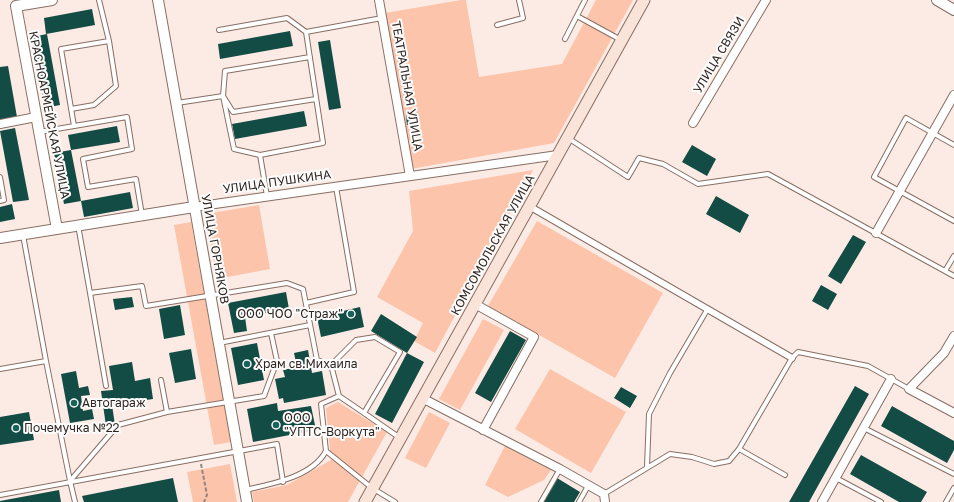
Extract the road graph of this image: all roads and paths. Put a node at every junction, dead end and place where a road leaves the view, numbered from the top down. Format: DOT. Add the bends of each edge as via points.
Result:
graph roads {
  1 [pos="52,0"];
  2 [pos="99,0"];
  3 [pos="158,0"];
  4 [pos="379,0"];
  5 [pos="519,0"];
  6 [pos="585,0"];
  7 [pos="644,0"];
  8 [pos="766,0"];
  9 [pos="937,0"];
  10 [pos="15,3"];
  11 [pos="954,10"];
  12 [pos="577,16"];
  13 [pos="382,18"];
  14 [pos="496,25"];
  15 [pos="219,30"];
  16 [pos="306,32"];
  17 [pos="565,39"];
  18 [pos="622,40"];
  19 [pos="109,41"];
  20 [pos="310,57"];
  21 [pos="954,95"];
  22 [pos="223,96"];
  23 [pos="316,99"];
  24 [pos="176,103"];
  25 [pos="72,109"];
  26 [pos="36,117"];
  27 [pos="693,123"];
  28 [pos="0,124"];
  29 [pos="74,126"];
  30 [pos="39,132"];
  31 [pos="933,133"];
  32 [pos="567,138"];
  33 [pos="954,145"];
  34 [pos="260,155"];
  35 [pos="558,155"];
  36 [pos="410,176"];
  37 [pos="0,177"];
  38 [pos="336,186"];
  39 [pos="900,191"];
  40 [pos="267,196"];
  41 [pos="0,201"];
  42 [pos="529,206"];
  43 [pos="194,207"];
  44 [pos="142,215"];
  45 [pos="954,221"];
  46 [pos="78,225"];
  47 [pos="58,229"];
  48 [pos="876,233"];
  49 [pos="23,234"];
  50 [pos="0,238"];
  51 [pos="954,256"];
  52 [pos="945,271"];
  53 [pos="954,276"];
  54 [pos="90,293"];
  55 [pos="210,295"];
  56 [pos="306,302"];
  57 [pos="475,304"];
  58 [pos="707,310"];
  59 [pos="310,325"];
  60 [pos="271,333"];
  61 [pos="954,336"];
  62 [pos="219,343"];
  63 [pos="792,358"];
  64 [pos="46,361"];
  65 [pos="331,365"];
  66 [pos="0,369"];
  67 [pos="892,379"];
  68 [pos="161,380"];
  69 [pos="106,386"];
  70 [pos="909,389"];
  71 [pos="338,396"];
  72 [pos="422,398"];
  73 [pos="229,402"];
  74 [pos="167,412"];
  75 [pos="364,413"];
  76 [pos="954,413"];
  77 [pos="864,428"];
  78 [pos="483,430"];
  79 [pos="400,438"];
  80 [pos="739,449"];
  81 [pos="326,451"];
  82 [pos="238,452"];
  83 [pos="200,459"];
  84 [pos="647,467"];
  85 [pos="560,469"];
  86 [pos="954,474"];
  87 [pos="785,475"];
  88 [pos="836,478"];
  89 [pos="70,481"];
  90 [pos="283,482"];
  91 [pos="588,486"];
  92 [pos="372,488"];
  93 [pos="954,488"];
  94 [pos="245,490"];
  95 [pos="0,495"];
  96 [pos="605,498"];
  97 [pos="75,502"];
  98 [pos="204,502"];
  99 [pos="247,502"];
  100 [pos="365,502"];
  101 [pos="395,502"];
  102 [pos="542,502"];
  103 [pos="579,502"];
  104 [pos="822,502"];
  105 [pos="881,502"];
  106 [pos="946,502"];
  1 -- 10 [label="street"];
  2 -- 19 [label="lane"];
  3 -- 24 [label="street, УЛИЦА ГОРНЯКОВ"];
  4 -- 13 [label="street, ТЕАТРАЛЬНАЯ УЛИЦА"];
  5 -- 14 [label="lane" via="522,18"];
  6 -- 12 [label="lane"];
  7 -- 18 [label="main road, КОМСОМОЛЬСКАЯ УЛИЦА"];
  8 -- 27 [label="street, УЛИЦА СВЯЗИ"];
  9 -- 11 [label="street"];
  10 -- 26 [label="street, КРАСНОАРМЕЙСКАЯ УЛИЦА"];
  12 -- 17 [label="lane"];
  12 -- 18 [label="lane"];
  13 -- 16 [label="lane"];
  13 -- 36 [label="street, ТЕАТРАЛЬНАЯ УЛИЦА"];
  15 -- 16 [label="lane" via="287,18"];
  16 -- 20 [label="lane"];
  18 -- 32 [label="main road, КОМСОМОЛЬСКАЯ УЛИЦА"];
  19 -- 25 [label="lane" via="116,86 94,105"];
  19 -- 25 [label="lane" via="61,49"];
  20 -- 22 [label="lane" via="225,71"];
  20 -- 23 [label="lane"];
  21 -- 31 [label="street"];
  22 -- 23 [label="lane" via="233,112"];
  22 -- 24 [label="lane"];
  22 -- 34 [label="lane" via="234,149"];
  23 -- 34 [label="lane" via="323,143"];
  24 -- 43 [label="street, УЛИЦА ГОРНЯКОВ"];
  25 -- 29 [label="lane"];
  26 -- 28 [label="street"];
  26 -- 30 [label="street, КРАСНОАРМЕЙСКАЯ УЛИЦА"];
  29 -- 30 [label="lane"];
  29 -- 44 [label="lane" via="127,117 132,150 83,159 88,187 136,179"];
  30 -- 47 [label="street, КРАСНОАРМЕЙСКАЯ УЛИЦА"];
  31 -- 33 [label="lane"];
  31 -- 39 [label="street"];
  31 -- 39 [label="lane" via="906,118 874,177"];
  32 -- 35 [label="main road, КОМСОМОЛЬСКАЯ УЛИЦА"];
  32 -- 48 [label="lane" via="628,177 639,158 663,164 698,184 768,174"];
  34 -- 40 [label="lane"];
  35 -- 36 [label="street, УЛИЦА ПУШКИНА"];
  35 -- 42 [label="main road, КОМСОМОЛЬСКАЯ УЛИЦА"];
  36 -- 38 [label="street, УЛИЦА ПУШКИНА"];
  37 -- 41 [label="lane" via="4,200"];
  38 -- 40 [label="street, УЛИЦА ПУШКИНА"];
  38 -- 56 [label="lane" via="354,292"];
  39 -- 45 [label="lane"];
  39 -- 48 [label="street"];
  40 -- 43 [label="street, УЛИЦА ПУШКИНА"];
  42 -- 57 [label="main road, КОМСОМОЛЬСКАЯ УЛИЦА"];
  42 -- 58 [label="street"];
  43 -- 44 [label="street, УЛИЦА ПУШКИНА"];
  43 -- 55 [label="street, УЛИЦА ГОРНЯКОВ"];
  44 -- 46 [label="street, УЛИЦА ПУШКИНА"];
  46 -- 47 [label="street, УЛИЦА ПУШКИНА"];
  46 -- 54 [label="lane"];
  47 -- 49 [label="street, УЛИЦА ПУШКИНА"];
  48 -- 52 [label="lane"];
  49 -- 50 [label="street, УЛИЦА ПУШКИНА"];
  49 -- 64 [label="lane"];
  51 -- 52 [label="lane"];
  52 -- 53 [label="lane"];
  54 -- 55 [label="lane" via="142,286 146,306"];
  54 -- 69 [label="lane"];
  55 -- 56 [label="lane" via="287,283 303,289"];
  55 -- 62 [label="street, УЛИЦА ГОРНЯКОВ"];
  56 -- 59 [label="lane"];
  57 -- 72 [label="main road, КОМСОМОЛЬСКАЯ УЛИЦА"];
  57 -- 78 [label="street" via="534,337"];
  58 -- 63 [label="street"];
  58 -- 84 [label="lane" via="649,414"];
  59 -- 60 [label="lane"];
  59 -- 65 [label="lane" via="317,360"];
  60 -- 62 [label="lane"];
  60 -- 73 [label="lane" via="277,361 264,396"];
  61 -- 70 [label="street" via="944,353"];
  62 -- 73 [label="street, УЛИЦА ГОРНЯКОВ"];
  63 -- 67 [label="lane" via="798,352 868,366"];
  63 -- 80 [label="lane"];
  64 -- 66 [label="lane"];
  64 -- 89 [label="lane"];
  65 -- 71 [label="lane"];
  65 -- 75 [label="lane" via="356,340 375,337 400,352"];
  67 -- 70 [label="lane"];
  67 -- 77 [label="street"];
  68 -- 74 [label="lane"];
  70 -- 76 [label="street"];
  71 -- 75 [label="lane"];
  71 -- 81 [label="lane" via="321,404"];
  72 -- 78 [label="street"];
  72 -- 79 [label="main road, КОМСОМОЛЬСКАЯ УЛИЦА"];
  73 -- 74 [label="lane"];
  73 -- 82 [label="street, УЛИЦА ГОРНЯКОВ"];
  74 -- 89 [label="lane" via="118,425"];
  75 -- 79 [label="lane"];
  77 -- 86 [label="lane"];
  77 -- 88 [label="street"];
  78 -- 85 [label="street"];
  79 -- 92 [label="main road, КОМСОМОЛЬСКАЯ УЛИЦА"];
  80 -- 84 [label="lane" via="729,461 714,464 670,454"];
  80 -- 87 [label="lane"];
  81 -- 90 [label="lane" via="321,461"];
  81 -- 92 [label="lane"];
  82 -- 83 [label="lane"];
  82 -- 90 [label="lane" via="277,444"];
  82 -- 94 [label="street, УЛИЦА ГОРНЯКОВ"];
  83 -- 89 [label="lane"];
  83 -- 98 [label="path" via="207,495"];
  84 -- 96 [label="lane"];
  85 -- 91 [label="street"];
  85 -- 102 [label="lane"];
  88 -- 104 [label="street"];
  88 -- 105 [label="lane"];
  89 -- 95 [label="lane"];
  89 -- 97 [label="lane"];
  90 -- 94 [label="lane"];
  91 -- 96 [label="street"];
  91 -- 103 [label="lane"];
  92 -- 100 [label="main road, КОМСОМОЛЬСКАЯ УЛИЦА"];
  92 -- 101 [label="lane"];
  93 -- 106 [label="lane"];
  94 -- 99 [label="street, УЛИЦА ГОРНЯКОВ"];
}
